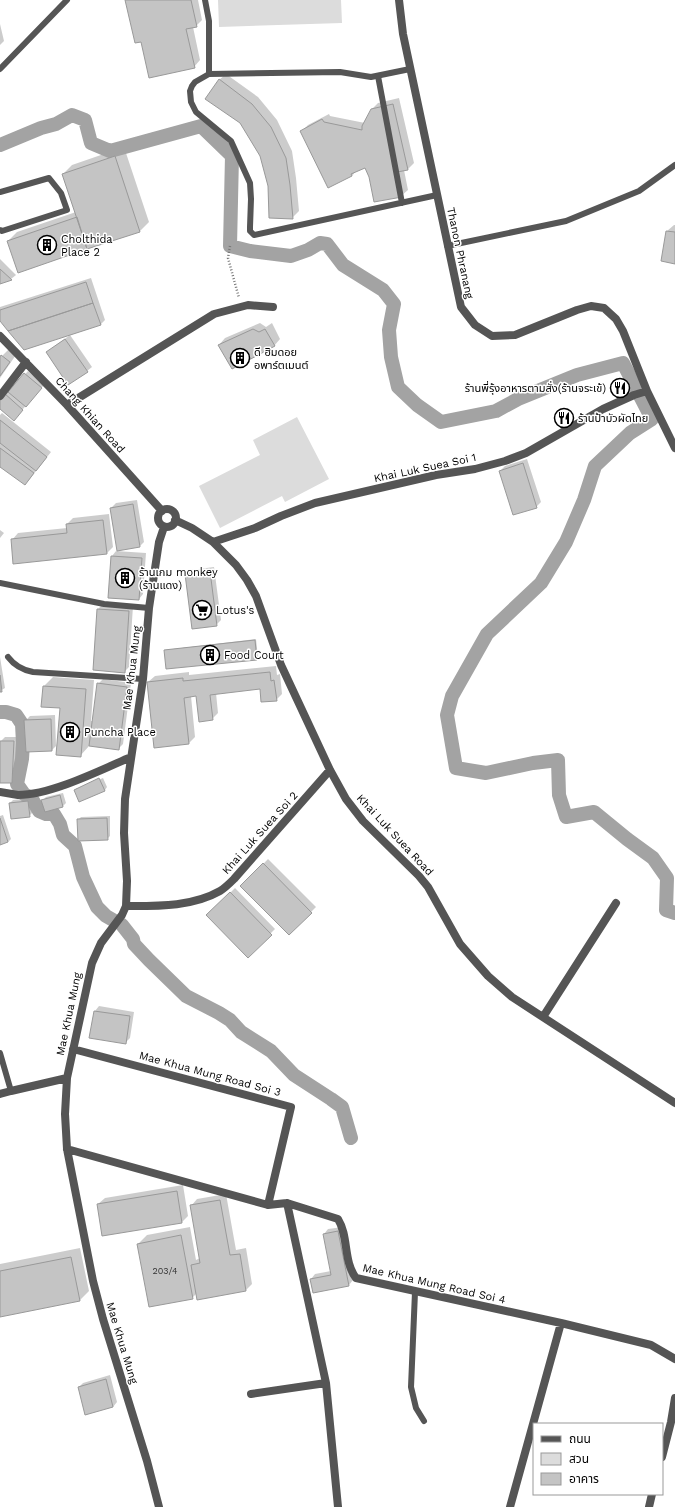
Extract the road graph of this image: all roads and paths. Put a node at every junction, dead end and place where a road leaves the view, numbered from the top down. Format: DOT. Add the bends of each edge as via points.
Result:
graph roads {
  1 [pos="67,0"];
  2 [pos="205,0"];
  3 [pos="399,0"];
  4 [pos="0,69"];
  5 [pos="410,70"];
  6 [pos="209,74"];
  7 [pos="378,76"];
  8 [pos="675,165"];
  9 [pos="0,192"];
  10 [pos="437,195"];
  11 [pos="402,202"];
  12 [pos="0,230"];
  13 [pos="230,246"];
  14 [pos="447,246"];
  15 [pos="241,306"];
  16 [pos="273,307"];
  17 [pos="0,336"];
  18 [pos="26,362"];
  19 [pos="647,391"];
  20 [pos="0,396"];
  21 [pos="67,405"];
  22 [pos="675,448"];
  23 [pos="162,510"];
  24 [pos="175,520"];
  25 [pos="164,527"];
  26 [pos="213,542"];
  27 [pos="0,582"];
  28 [pos="149,608"];
  29 [pos="8,657"];
  30 [pos="143,679"];
  31 [pos="131,757"];
  32 [pos="330,770"];
  33 [pos="0,792"];
  34 [pos="616,903"];
  35 [pos="126,906"];
  36 [pos="543,1017"];
  37 [pos="73,1049"];
  38 [pos="0,1053"];
  39 [pos="67,1078"];
  40 [pos="11,1091"];
  41 [pos="0,1094"];
  42 [pos="675,1103"];
  43 [pos="67,1149"];
  44 [pos="287,1203"];
  45 [pos="268,1205"];
  46 [pos="415,1292"];
  47 [pos="561,1323"];
  48 [pos="675,1359"];
  49 [pos="326,1383"];
  50 [pos="251,1394"];
  51 [pos="675,1398"];
  52 [pos="424,1421"];
  53 [pos="533,1423"];
  54 [pos="673,1423"];
  55 [pos="533,1424"];
  56 [pos="663,1454"];
  57 [pos="652,1495"];
  58 [pos="159,1507"];
  59 [pos="338,1507"];
  60 [pos="510,1507"];
  61 [pos="649,1507"];
  1 -- 4 [label="lane"];
  2 -- 6 [label="lane" via="209,21"];
  3 -- 5 [label="street, Thanon Phranang"];
  5 -- 7 [label="lane"];
  5 -- 10 [label="street, Thanon Phranang"];
  6 -- 7 [label="lane" via="340,72"];
  6 -- 11 [label="lane" via="192,86 191,102 196,112 231,141 250,183 252,234"];
  7 -- 11 [label="lane"];
  8 -- 14 [label="lane" via="639,191 566,221"];
  9 -- 12 [label="lane" via="49,178 61,192 67,210 2,232"];
  10 -- 11 [label="lane"];
  10 -- 14 [label="street, Thanon Phranang"];
  13 -- 15 [label="path" via="228,258"];
  14 -- 19 [label="street, Thanon Phranang" via="461,307 475,325 492,336 515,335 577,310 591,306 604,308 616,319 623,331"];
  15 -- 16 [label="street"];
  15 -- 21 [label="street" via="214,314"];
  17 -- 18 [label="street, Chang Khian Road"];
  18 -- 20 [label="street"];
  18 -- 21 [label="street, Chang Khian Road"];
  19 -- 22 [label="street"];
  19 -- 26 [label="street, Khai Luk Suea Soi 1" via="634,394 603,409 526,453 505,461 315,503"];
  21 -- 23 [label="street, Chang Khian Road"];
  23 -- 24 [label="street" via="172,511"];
  23 -- 25 [label="street" via="158,518"];
  24 -- 25 [label="street" via="172,525"];
  24 -- 26 [label="street, Khai Luk Suea Road"];
  25 -- 28 [label="street, Mae Khua Mung" via="159,542"];
  26 -- 32 [label="street, Khai Luk Suea Road" via="236,565 256,596 281,665"];
  27 -- 28 [label="lane" via="104,604"];
  28 -- 30 [label="street, Mae Khua Mung"];
  29 -- 30 [label="lane" via="18,666 33,672"];
  30 -- 31 [label="street, Mae Khua Mung"];
  31 -- 33 [label="street" via="83,778 43,791 19,795"];
  31 -- 35 [label="street, Mae Khua Mung" via="124,799"];
  32 -- 35 [label="street, Khai Luk Suea Soi 2" via="234,879 220,891 183,903"];
  32 -- 36 [label="street, Khai Luk Suea Road" via="346,799 363,821 428,887 460,944 488,976 512,997"];
  34 -- 36 [label="street"];
  35 -- 37 [label="street, Mae Khua Mung" via="101,943 92,963"];
  36 -- 42 [label="street, Khai Luk Suea Road"];
  37 -- 39 [label="street, Mae Khua Mung"];
  37 -- 45 [label="street, Mae Khua Mung Road Soi 3" via="290,1107"];
  38 -- 40 [label="lane"];
  39 -- 40 [label="street"];
  39 -- 43 [label="street, Mae Khua Mung"];
  40 -- 41 [label="street"];
  43 -- 45 [label="street, Mae Khua Mung Road Soi 4"];
  43 -- 58 [label="street, Mae Khua Mung" via="93,1281"];
  44 -- 45 [label="street, Mae Khua Mung Road Soi 4"];
  44 -- 46 [label="street, Mae Khua Mung Road Soi 4" via="338,1219 342,1226 351,1272 356,1278"];
  44 -- 49 [label="street"];
  46 -- 47 [label="street, Mae Khua Mung Road Soi 4"];
  46 -- 52 [label="lane" via="412,1387 416,1408"];
  47 -- 48 [label="street, Mae Khua Mung Road Soi 4" via="651,1345"];
  47 -- 53 [label="street"];
  49 -- 50 [label="street"];
  49 -- 59 [label="street"];
  51 -- 54 [label="street"];
  54 -- 56 [label="street"];
  55 -- 60 [label="street"];
  57 -- 61 [label="street"];
}
